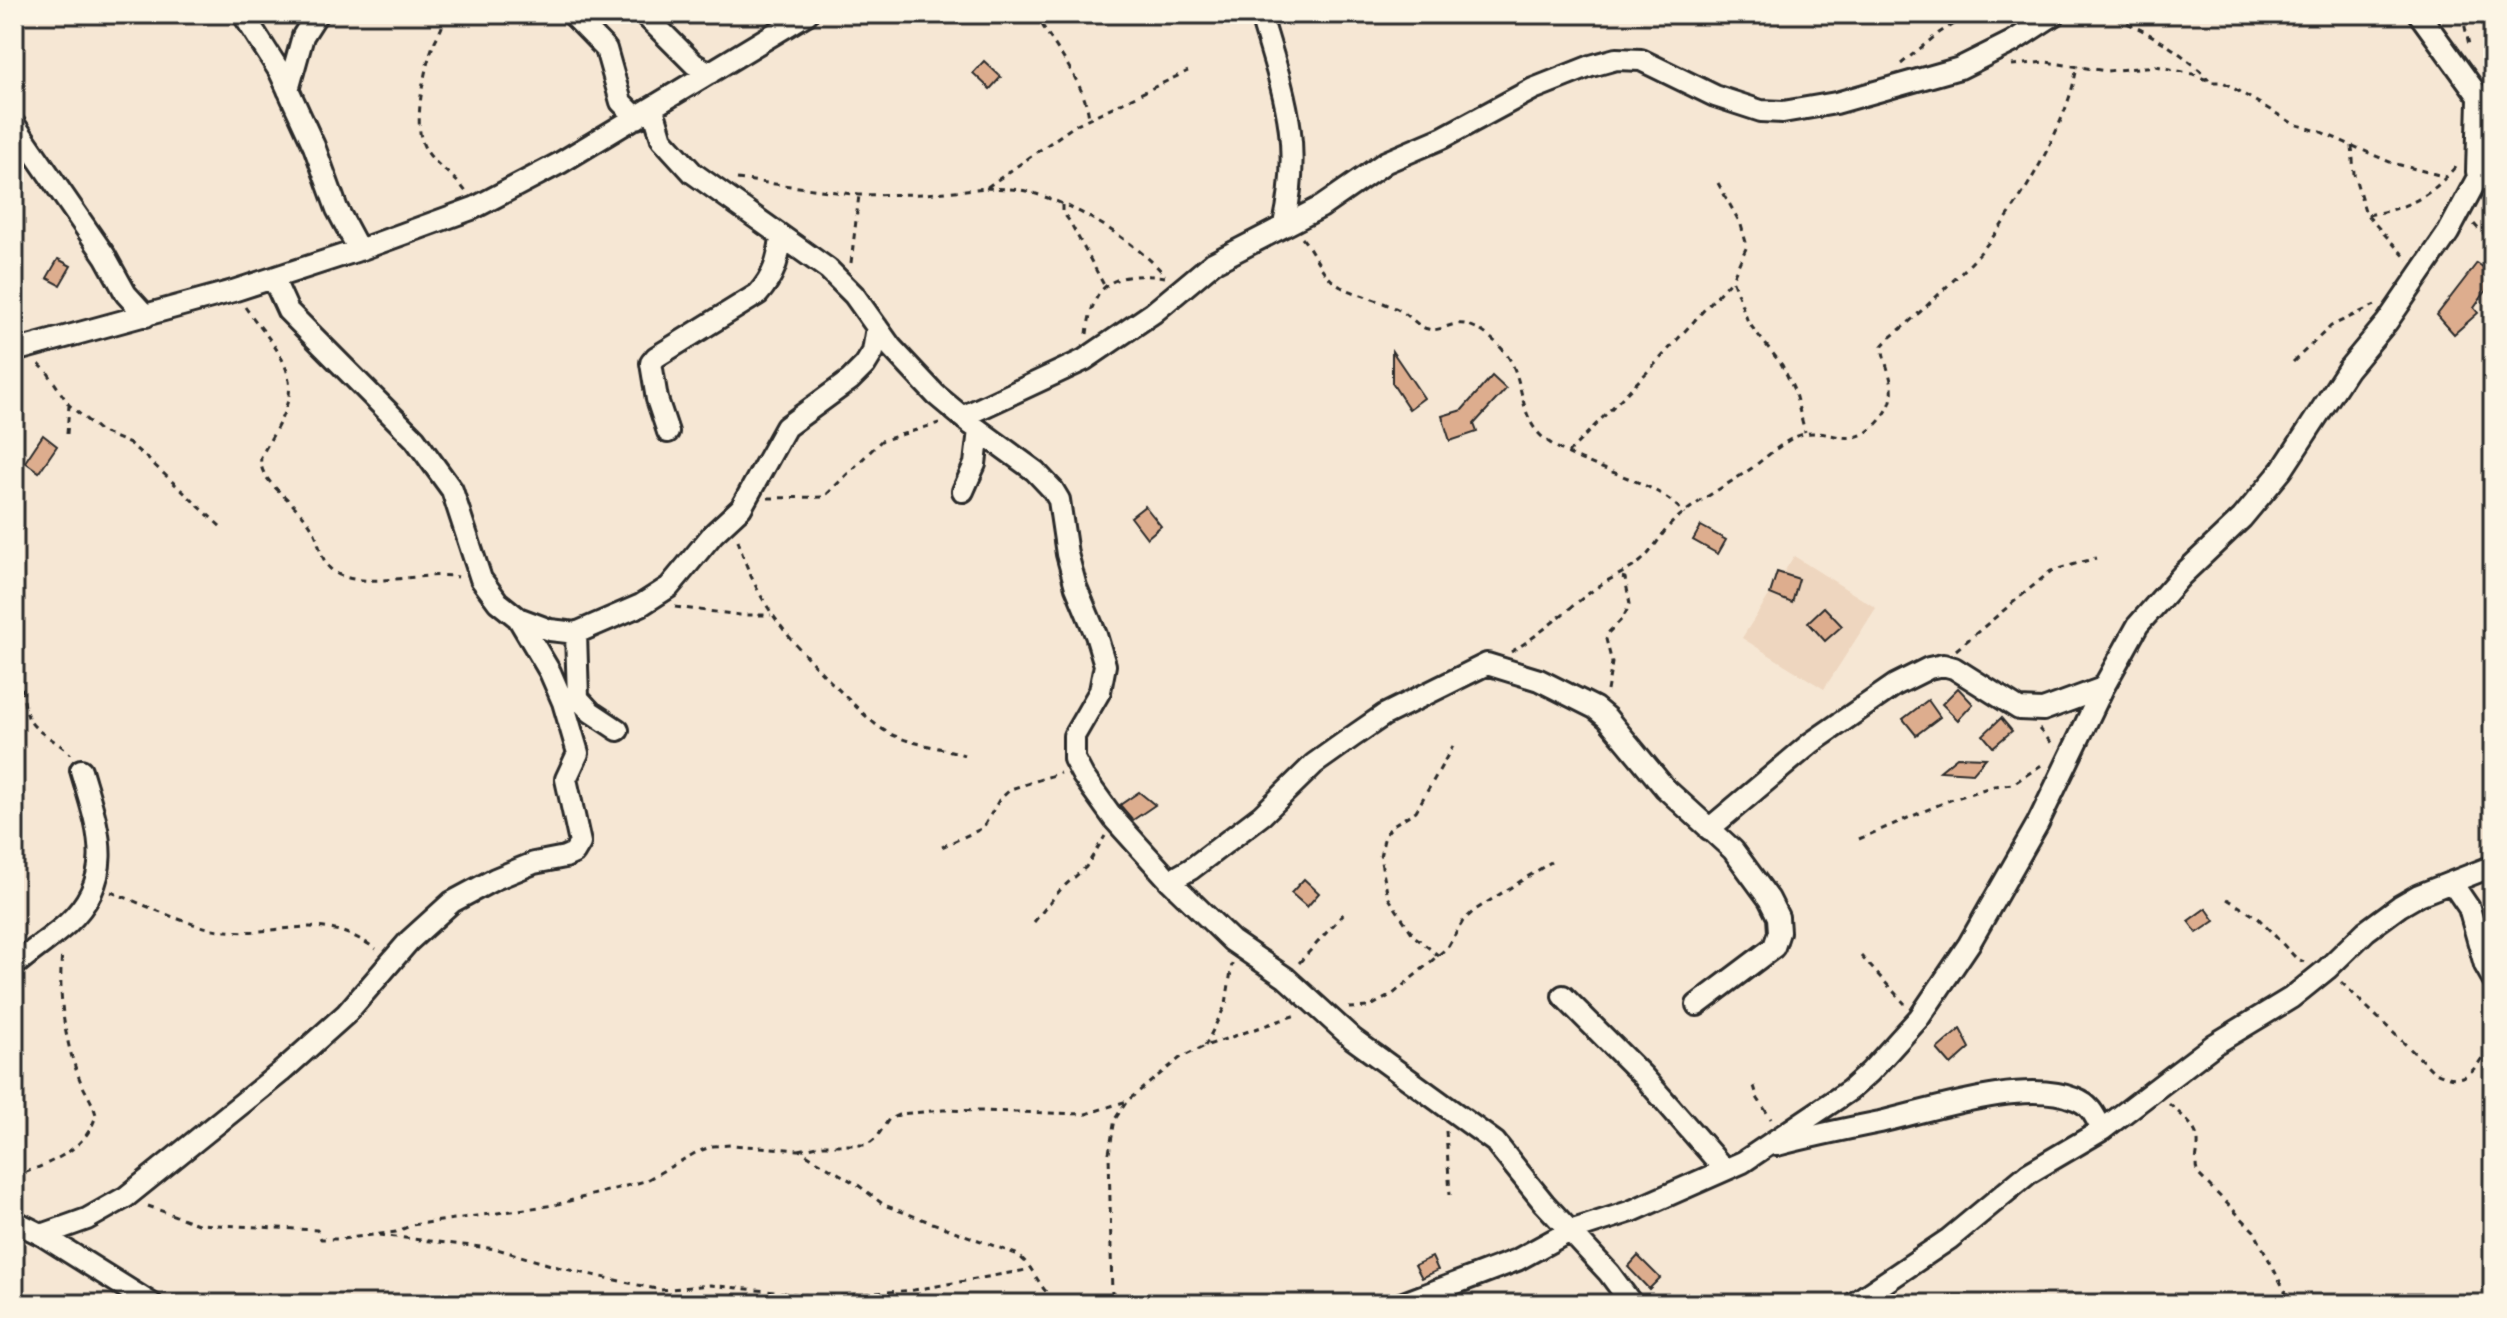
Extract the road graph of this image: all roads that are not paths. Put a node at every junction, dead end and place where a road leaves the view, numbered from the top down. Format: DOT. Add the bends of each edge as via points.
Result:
graph roads {
  1 [pos="243,14"];
  2 [pos="317,14"];
  3 [pos="572,14"];
  4 [pos="644,14"];
  5 [pos="807,14"];
  6 [pos="2055,14"];
  7 [pos="2419,14"];
  8 [pos="1263,23"];
  9 [pos="710,73"];
  10 [pos="288,90"];
  11 [pos="2479,99"];
  12 [pos="645,114"];
  13 [pos="2493,116"];
  14 [pos="14,124"];
  15 [pos="2485,146"];
  16 [pos="1282,226"];
  17 [pos="781,238"];
  18 [pos="359,250"];
  19 [pos="273,278"];
  20 [pos="146,316"];
  21 [pos="877,327"];
  22 [pos="22,355"];
  23 [pos="958,414"];
  24 [pos="979,430"];
  25 [pos="668,432"];
  26 [pos="963,491"];
  27 [pos="518,618"];
  28 [pos="576,633"];
  29 [pos="2103,688"];
  30 [pos="618,730"];
  31 [pos="81,770"];
  32 [pos="1709,829"];
  33 [pos="2493,866"];
  34 [pos="1170,881"];
  35 [pos="2452,883"];
  36 [pos="14,966"];
  37 [pos="2493,979"];
  38 [pos="1563,996"];
  39 [pos="1697,1005"];
  40 [pos="2102,1130"];
  41 [pos="1773,1142"];
  42 [pos="1725,1170"];
  43 [pos="14,1221"];
  44 [pos="1570,1231"];
  45 [pos="42,1235"];
  46 [pos="152,1304"];
  47 [pos="1401,1304"];
  48 [pos="1632,1304"];
  49 [pos="1853,1304"];
  1 -- 10 [label="street"];
  2 -- 10 [label="street" via="303,36"];
  3 -- 12 [label="street" via="606,49 621,102"];
  4 -- 9 [label="street"];
  5 -- 9 [label="street"];
  6 -- 16 [label="street" via="1960,68 1836,103 1783,112 1735,103 1641,60 1616,59 1533,89 1386,162 1321,207"];
  7 -- 11 [label="street"];
  8 -- 16 [label="street" via="1291,124 1292,179"];
  9 -- 12 [label="street"];
  10 -- 18 [label="street"];
  11 -- 13 [label="street"];
  11 -- 15 [label="street"];
  12 -- 17 [label="street" via="693,173"];
  12 -- 18 [label="street" via="474,208"];
  14 -- 20 [label="street" via="126,294"];
  15 -- 29 [label="street" via="2477,176 2421,274 2263,494 2138,625"];
  16 -- 23 [label="street" via="1229,252 1084,360"];
  17 -- 21 [label="street" via="828,269"];
  17 -- 25 [label="street" via="776,269 758,294 651,363"];
  18 -- 19 [label="street"];
  19 -- 20 [label="street"];
  19 -- 27 [label="street" via="288,311 434,464 452,490 487,590"];
  20 -- 22 [label="street"];
  21 -- 23 [label="street"];
  21 -- 28 [label="street" via="865,365 786,427 746,500 669,587"];
  23 -- 24 [label="street"];
  24 -- 26 [label="street" via="975,464"];
  24 -- 34 [label="street" via="1035,471 1059,500 1076,587 1105,665 1100,691 1072,748 1079,768 1114,819"];
  27 -- 28 [label="street"];
  27 -- 45 [label="street" via="550,672 577,746 577,759 566,779 580,843 574,853 534,863 452,902 418,931 312,1045 126,1197"];
  28 -- 30 [label="street" via="578,698"];
  29 -- 32 [label="street" via="2043,710 2019,709 1954,668 1929,668 1811,743"];
  29 -- 41 [label="street" via="1995,901 1945,983 1870,1072"];
  31 -- 36 [label="street" via="100,844 96,887 83,909"];
  32 -- 34 [label="street" via="1595,708 1539,680 1487,664 1362,730 1314,764 1262,815"];
  32 -- 39 [label="street" via="1733,850 1769,899 1779,932 1774,947"];
  33 -- 35 [label="street"];
  34 -- 44 [label="street" via="1232,941 1286,978 1353,1039 1495,1142"];
  35 -- 37 [label="street" via="2469,908"];
  35 -- 40 [label="street" via="2400,906 2291,998 2215,1044"];
  38 -- 42 [label="street" via="1652,1085"];
  40 -- 41 [label="street" via="2091,1107 2048,1092 1965,1101"];
  40 -- 49 [label="street" via="2029,1173 1949,1239"];
  41 -- 42 [label="street"];
  42 -- 44 [label="street" via="1632,1211"];
  43 -- 45 [label="street"];
  44 -- 47 [label="street" via="1517,1260"];
  44 -- 48 [label="street"];
  45 -- 46 [label="street"];
}
